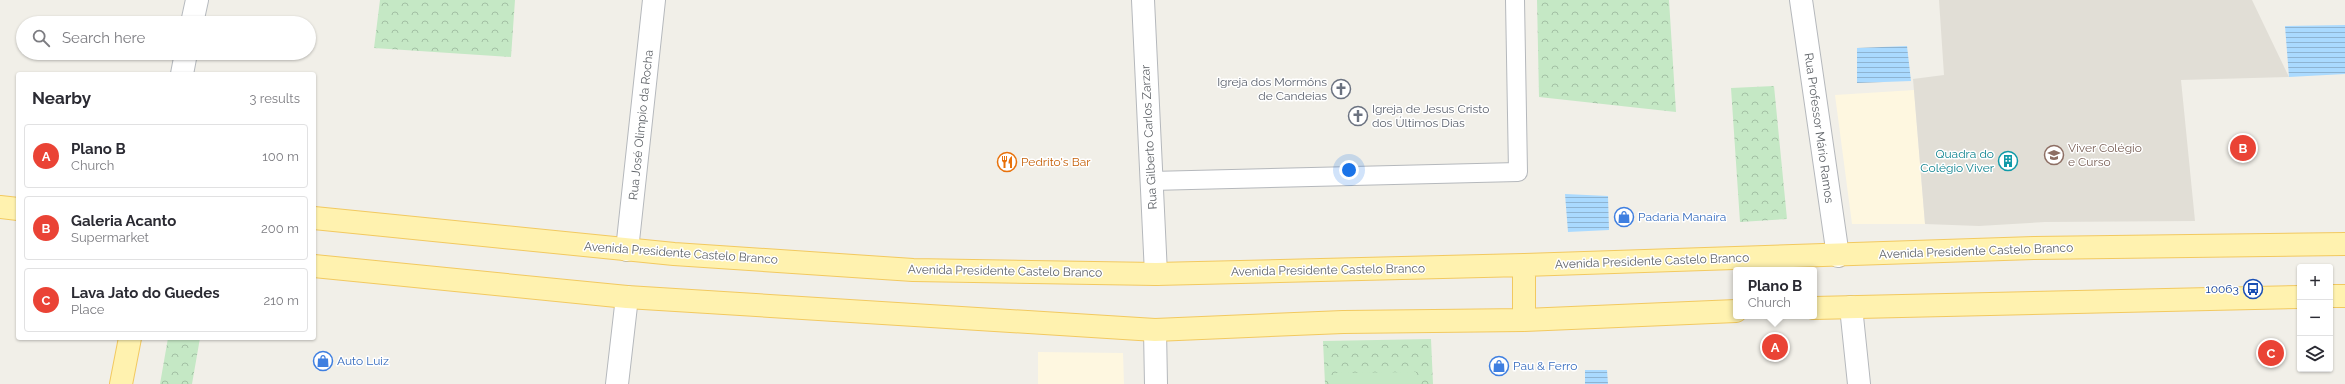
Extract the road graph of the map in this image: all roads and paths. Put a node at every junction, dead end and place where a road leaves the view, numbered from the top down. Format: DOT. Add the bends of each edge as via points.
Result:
graph roads {
  1 [pos="197,0"];
  2 [pos="654,0"];
  3 [pos="1143,0"];
  4 [pos="1515,0"];
  5 [pos="1801,0"];
  6 [pos="194,16"];
  7 [pos="185,60"];
  8 [pos="182,72"];
  9 [pos="1151,181"];
  10 [pos="0,207"];
  11 [pos="16,209"];
  12 [pos="316,218"];
  13 [pos="2345,244"];
  14 [pos="627,250"];
  15 [pos="1838,256"];
  16 [pos="1524,265"];
  17 [pos="316,266"];
  18 [pos="1156,274"];
  19 [pos="2333,296"];
  20 [pos="2345,296"];
  21 [pos="627,297"];
  22 [pos="2297,297"];
  23 [pos="1851,307"];
  24 [pos="1817,308"];
  25 [pos="1733,311"];
  26 [pos="1524,320"];
  27 [pos="1155,330"];
  28 [pos="130,340"];
  29 [pos="120,384"];
  30 [pos="617,384"];
  31 [pos="1156,384"];
  32 [pos="1859,384"];
  1 -- 6 [label="street"];
  2 -- 14 [label="street, Rua José Olimpio da Rocha"];
  3 -- 9 [label="street, Rua Gilberto Carlos Zarzar"];
  4 -- 9 [label="lane" via="1518,172"];
  5 -- 15 [label="street, Rua Professor Mário Ramos"];
  7 -- 8 [label="street"];
  9 -- 18 [label="street, Rua Gilberto Carlos Zarzar"];
  10 -- 11 [label="main road"];
  12 -- 14 [label="main road, Avenida Presidente Castelo Branco"];
  13 -- 15 [label="main road, Avenida Presidente Castelo Branco" via="2034,248"];
  14 -- 18 [label="main road, Avenida Presidente Castelo Branco" via="913,270"];
  15 -- 16 [label="main road, Avenida Presidente Castelo Branco"];
  16 -- 18 [label="main road, Avenida Presidente Castelo Branco"];
  16 -- 26 [label="main road"];
  17 -- 21 [label="main road"];
  19 -- 20 [label="main road"];
  21 -- 27 [label="main road"];
  21 -- 30 [label="street"];
  22 -- 23 [label="main road"];
  23 -- 24 [label="main road"];
  23 -- 32 [label="street"];
  25 -- 26 [label="main road"];
  26 -- 27 [label="main road" via="1342,322"];
  27 -- 31 [label="street"];
  28 -- 29 [label="main road"];
}
